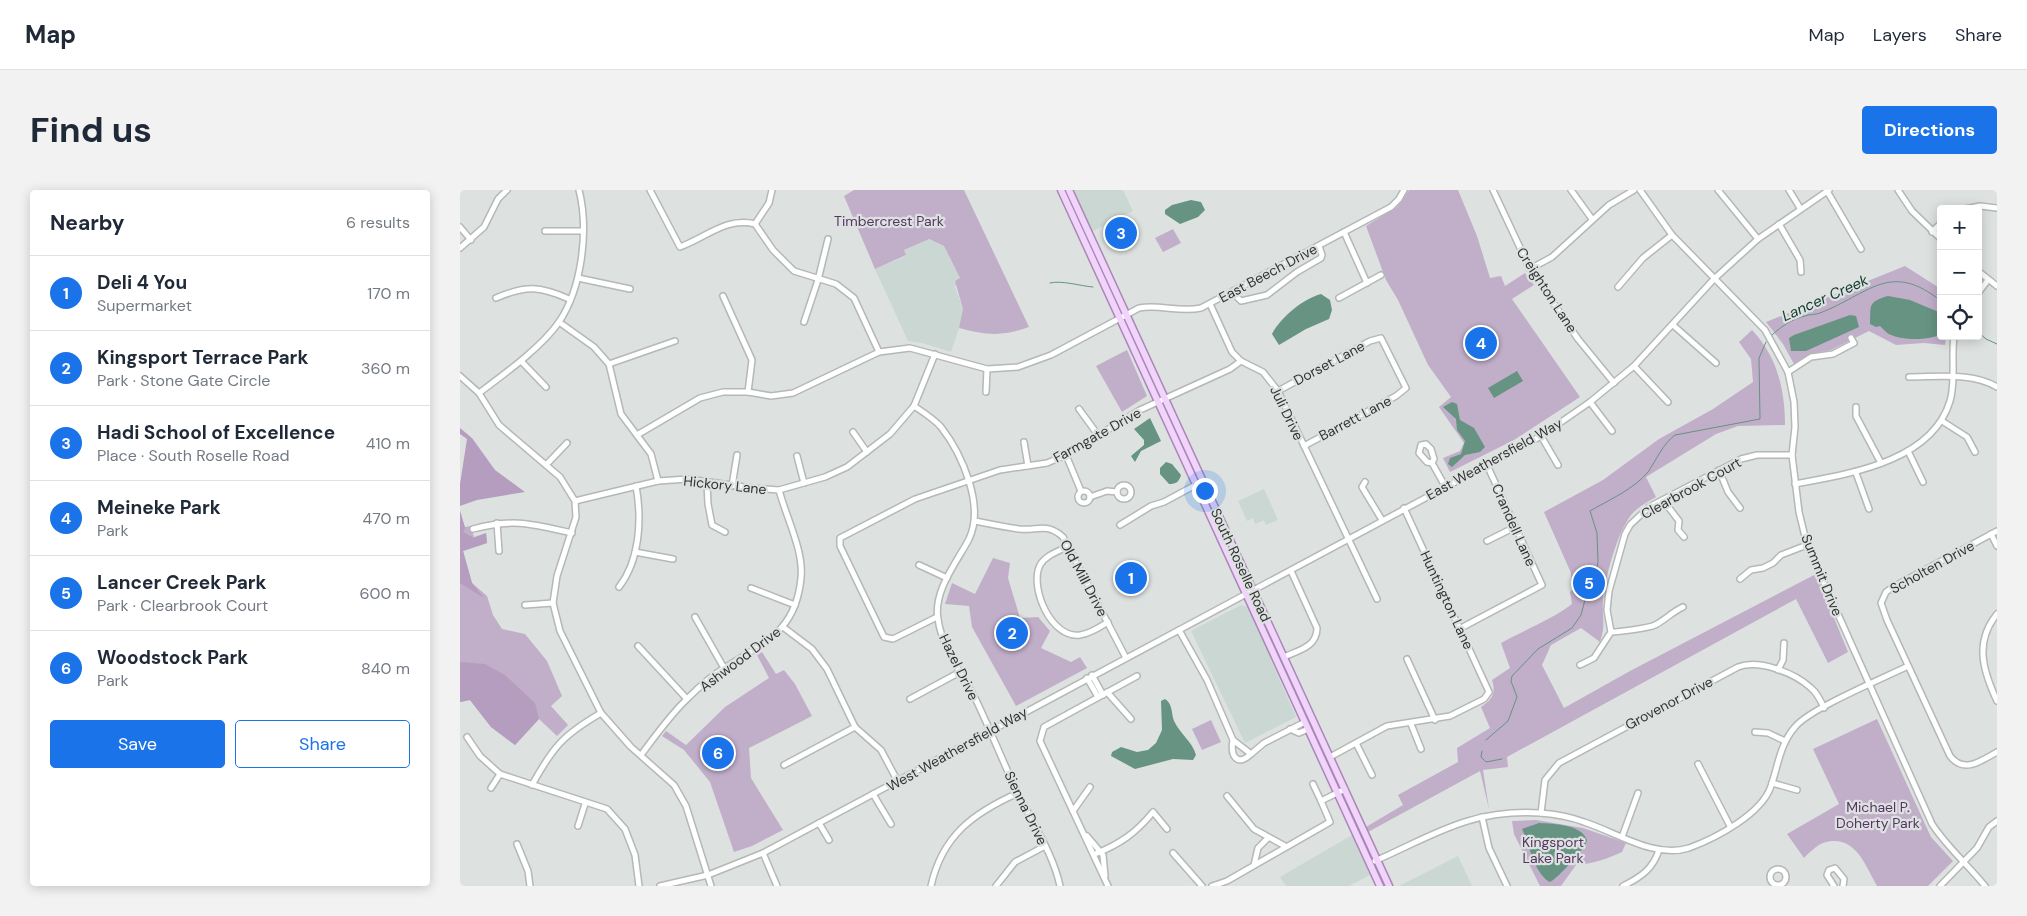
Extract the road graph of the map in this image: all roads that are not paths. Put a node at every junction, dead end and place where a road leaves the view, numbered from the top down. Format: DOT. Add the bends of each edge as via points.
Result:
graph roads {
  1 [pos="507,190"];
  2 [pos="579,190"];
  3 [pos="650,190"];
  4 [pos="772,190"];
  5 [pos="1061,190"];
  6 [pos="1069,190"];
  7 [pos="1404,190"];
  8 [pos="1493,190"];
  9 [pos="1571,190"];
  10 [pos="1634,190"];
  11 [pos="1640,190"];
  12 [pos="1718,190"];
  13 [pos="1788,190"];
  14 [pos="1898,190"];
  15 [pos="1828,191"];
  16 [pos="1982,206"];
  17 [pos="1800,208"];
  18 [pos="1997,208"];
  19 [pos="1592,219"];
  20 [pos="755,224"];
  21 [pos="1779,224"];
  22 [pos="460,227"];
  23 [pos="1937,228"];
  24 [pos="545,231"];
  25 [pos="584,231"];
  26 [pos="1344,232"];
  27 [pos="1932,232"];
  28 [pos="1672,235"];
  29 [pos="1937,236"];
  30 [pos="828,239"];
  31 [pos="1758,239"];
  32 [pos="470,240"];
  33 [pos="1318,246"];
  34 [pos="460,248"];
  35 [pos="1861,249"];
  36 [pos="1530,268"];
  37 [pos="1801,272"];
  38 [pos="1982,275"];
  39 [pos="1381,276"];
  40 [pos="578,278"];
  41 [pos="1714,279"];
  42 [pos="818,280"];
  43 [pos="1988,280"];
  44 [pos="1367,283"];
  45 [pos="1997,286"];
  46 [pos="1618,287"];
  47 [pos="1982,288"];
  48 [pos="630,289"];
  49 [pos="1232,292"];
  50 [pos="724,296"];
  51 [pos="496,298"];
  52 [pos="1339,298"];
  53 [pos="569,299"];
  54 [pos="1210,304"];
  55 [pos="1122,317"];
  56 [pos="558,322"];
  57 [pos="804,322"];
  58 [pos="1673,325"];
  59 [pos="1851,338"];
  60 [pos="1954,340"];
  61 [pos="675,341"];
  62 [pos="879,352"];
  63 [pos="935,354"];
  64 [pos="521,361"];
  65 [pos="1241,361"];
  66 [pos="1716,363"];
  67 [pos="608,364"];
  68 [pos="1634,366"];
  69 [pos="987,369"];
  70 [pos="1788,372"];
  71 [pos="460,376"];
  72 [pos="1909,377"];
  73 [pos="1953,378"];
  74 [pos="1614,383"];
  75 [pos="546,387"];
  76 [pos="1997,387"];
  77 [pos="1406,388"];
  78 [pos="1278,390"];
  79 [pos="748,392"];
  80 [pos="986,392"];
  81 [pos="479,393"];
  82 [pos="1160,401"];
  83 [pos="1590,402"];
  84 [pos="1668,402"];
  85 [pos="914,406"];
  86 [pos="1856,407"];
  87 [pos="1079,408"];
  88 [pos="1942,421"];
  89 [pos="1612,431"];
  90 [pos="853,432"];
  91 [pos="638,435"];
  92 [pos="1098,435"];
  93 [pos="1541,436"];
  94 [pos="1024,442"];
  95 [pos="567,443"];
  96 [pos="1304,446"];
  97 [pos="1908,451"];
  98 [pos="867,452"];
  99 [pos="1975,452"];
  100 [pos="737,455"];
  101 [pos="1066,455"];
  102 [pos="1792,455"];
  103 [pos="797,456"];
  104 [pos="1432,463"];
  105 [pos="1881,463"];
  106 [pos="546,465"];
  107 [pos="1487,465"];
  108 [pos="1558,465"];
  109 [pos="1028,466"];
  110 [pos="1719,470"];
  111 [pos="1856,473"];
  112 [pos="968,480"];
  113 [pos="658,481"];
  114 [pos="1199,482"];
  115 [pos="1365,482"];
  116 [pos="1923,482"];
  117 [pos="707,483"];
  118 [pos="804,483"];
  119 [pos="1796,484"];
  120 [pos="636,486"];
  121 [pos="732,486"];
  122 [pos="1445,486"];
  123 [pos="779,490"];
  124 [pos="1081,491"];
  125 [pos="1117,492"];
  126 [pos="1090,496"];
  127 [pos="1664,500"];
  128 [pos="575,501"];
  129 [pos="1404,508"];
  130 [pos="1740,508"];
  131 [pos="1869,509"];
  132 [pos="1382,520"];
  133 [pos="976,521"];
  134 [pos="497,523"];
  135 [pos="1120,525"];
  136 [pos="1515,527"];
  137 [pos="473,529"];
  138 [pos="1997,531"];
  139 [pos="725,532"];
  140 [pos="572,533"];
  141 [pos="1991,534"];
  142 [pos="1348,538"];
  143 [pos="1684,538"];
  144 [pos="1487,541"];
  145 [pos="1807,545"];
  146 [pos="1069,546"];
  147 [pos="1997,546"];
  148 [pos="499,551"];
  149 [pos="635,552"];
  150 [pos="673,559"];
  151 [pos="919,565"];
  152 [pos="1291,571"];
  153 [pos="947,578"];
  154 [pos="1740,579"];
  155 [pos="619,587"];
  156 [pos="751,588"];
  157 [pos="1250,593"];
  158 [pos="1377,599"];
  159 [pos="553,603"];
  160 [pos="525,605"];
  161 [pos="795,605"];
  162 [pos="1682,607"];
  163 [pos="1997,614"];
  164 [pos="937,616"];
  165 [pos="695,617"];
  166 [pos="1108,622"];
  167 [pos="783,628"];
  168 [pos="1461,628"];
  169 [pos="1179,630"];
  170 [pos="1611,632"];
  171 [pos="1784,643"];
  172 [pos="638,646"];
  173 [pos="1284,657"];
  174 [pos="1126,658"];
  175 [pos="1407,659"];
  176 [pos="1580,665"];
  177 [pos="1908,666"];
  178 [pos="724,668"];
  179 [pos="1778,670"];
  180 [pos="960,672"];
  181 [pos="1137,676"];
  182 [pos="1090,677"];
  183 [pos="1870,685"];
  184 [pos="1102,695"];
  185 [pos="687,699"];
  186 [pos="910,699"];
  187 [pos="1997,701"];
  188 [pos="1824,708"];
  189 [pos="601,713"];
  190 [pos="1131,719"];
  191 [pos="1435,720"];
  192 [pos="1411,724"];
  193 [pos="1306,726"];
  194 [pos="855,727"];
  195 [pos="990,730"];
  196 [pos="1755,732"];
  197 [pos="467,736"];
  198 [pos="1233,740"];
  199 [pos="1785,741"];
  200 [pos="1356,743"];
  201 [pos="1421,749"];
  202 [pos="1997,752"];
  203 [pos="1251,754"];
  204 [pos="641,755"];
  205 [pos="1330,757"];
  206 [pos="1698,764"];
  207 [pos="784,765"];
  208 [pos="500,774"];
  209 [pos="1372,775"];
  210 [pos="897,780"];
  211 [pos="1772,783"];
  212 [pos="1312,784"];
  213 [pos="532,785"];
  214 [pos="1090,787"];
  215 [pos="491,788"];
  216 [pos="1345,789"];
  217 [pos="1797,790"];
  218 [pos="1018,793"];
  219 [pos="1337,793"];
  220 [pos="1638,793"];
  221 [pos="874,794"];
  222 [pos="1227,796"];
  223 [pos="1320,801"];
  224 [pos="584,804"];
  225 [pos="1073,811"];
  226 [pos="1541,813"];
  227 [pos="1482,817"];
  228 [pos="1997,821"];
  229 [pos="819,823"];
  230 [pos="891,824"];
  231 [pos="578,826"];
  232 [pos="1730,826"];
  233 [pos="1167,829"];
  234 [pos="1622,837"];
  235 [pos="1268,838"];
  236 [pos="829,840"];
  237 [pos="517,844"];
  238 [pos="1045,846"];
  239 [pos="1285,846"];
  240 [pos="1659,850"];
  241 [pos="763,853"];
  242 [pos="1098,853"];
  243 [pos="1172,853"];
  244 [pos="1378,860"];
  245 [pos="1964,861"];
  246 [pos="1370,864"];
  247 [pos="1254,865"];
  248 [pos="708,875"];
  249 [pos="530,886"];
  250 [pos="639,886"];
  251 [pos="660,886"];
  252 [pos="712,886"];
  253 [pos="777,886"];
  254 [pos="931,886"];
  255 [pos="996,886"];
  256 [pos="1060,886"];
  257 [pos="1108,886"];
  258 [pos="1202,886"];
  259 [pos="1212,886"];
  260 [pos="1380,886"];
  261 [pos="1389,886"];
  262 [pos="1507,886"];
  263 [pos="1623,886"];
  264 [pos="1834,886"];
  265 [pos="1842,886"];
  266 [pos="1940,886"];
  267 [pos="1985,886"];
  1 -- 32 [label="street" via="498,199 484,227"];
  2 -- 25 [label="street"];
  3 -- 20 [label="street" via="680,248 729,223 744,221"];
  4 -- 20 [label="street" via="769,203"];
  5 -- 55 [label="main road, South Roselle Road"];
  6 -- 55 [label="main road, South Roselle Road"];
  7 -- 26 [label="street, East Beech Drive" via="1391,207"];
  8 -- 36 [label="street, Creighton Lane"];
  9 -- 19 [label="street"];
  10 -- 19 [label="street"];
  11 -- 28 [label="street, Summit Drive"];
  12 -- 31 [label="street"];
  13 -- 17 [label="street"];
  14 -- 27 [label="street"];
  15 -- 17 [label="street, East Weathersfield Way"];
  15 -- 35 [label="street"];
  16 -- 18 [label="street"];
  17 -- 21 [label="street, East Weathersfield Way"];
  19 -- 36 [label="street" via="1576,238 1552,257"];
  20 -- 42 [label="street" via="773,250 794,271"];
  21 -- 31 [label="street, East Weathersfield Way"];
  21 -- 37 [label="street" via="1800,260"];
  22 -- 32 [label="street"];
  23 -- 27 [label="street"];
  24 -- 25 [label="street"];
  25 -- 40 [label="street"];
  26 -- 33 [label="street, East Beech Drive"];
  26 -- 44 [label="street"];
  27 -- 29 [label="street"];
  28 -- 41 [label="street, Summit Drive"];
  28 -- 46 [label="street" via="1643,258"];
  30 -- 42 [label="street"];
  31 -- 41 [label="street, East Weathersfield Way"];
  32 -- 34 [label="street"];
  33 -- 49 [label="street, East Beech Drive"];
  33 -- 49 [label="street" via="1321,258 1268,295 1242,301"];
  36 -- 74 [label="street, Creighton Lane" via="1578,339"];
  38 -- 43 [label="street"];
  39 -- 44 [label="street"];
  40 -- 48 [label="street"];
  40 -- 53 [label="street"];
  41 -- 58 [label="street, East Weathersfield Way"];
  41 -- 70 [label="street, Summit Drive" via="1765,330"];
  42 -- 57 [label="street"];
  42 -- 62 [label="street" via="836,284 854,298"];
  43 -- 45 [label="street"];
  43 -- 47 [label="street"];
  44 -- 52 [label="street"];
  49 -- 54 [label="street, East Beech Drive"];
  50 -- 79 [label="street" via="752,360"];
  51 -- 53 [label="street" via="518,289 545,288"];
  53 -- 56 [label="street"];
  54 -- 55 [label="street, East Beech Drive" via="1194,310 1153,305"];
  54 -- 65 [label="street, Juli Drive" via="1232,352"];
  55 -- 69 [label="street, East Beech Drive" via="1051,355 1018,367"];
  55 -- 82 [label="main road, South Roselle Road"];
  56 -- 64 [label="street"];
  56 -- 67 [label="street" via="594,347"];
  58 -- 66 [label="street"];
  58 -- 68 [label="street, East Weathersfield Way"];
  59 -- 70 [label="street" via="1854,343 1833,354 1811,356"];
  60 -- 73 [label="street"];
  61 -- 67 [label="street"];
  62 -- 63 [label="street, East Beech Drive" via="910,348"];
  62 -- 79 [label="street, East Beech Drive" via="792,393 771,396"];
  63 -- 69 [label="street, East Beech Drive"];
  63 -- 85 [label="street, Hickory Lane"];
  64 -- 75 [label="street"];
  64 -- 81 [label="street"];
  65 -- 78 [label="street, Juli Drive" via="1263,372"];
  65 -- 82 [label="street, Farmgate Drive"];
  67 -- 91 [label="street" via="621,414"];
  68 -- 74 [label="street, East Weathersfield Way"];
  68 -- 84 [label="street"];
  69 -- 80 [label="street"];
  70 -- 102 [label="street, Summit Drive" via="1794,402"];
  71 -- 81 [label="street"];
  72 -- 73 [label="street"];
  73 -- 76 [label="street" via="1986,381"];
  73 -- 88 [label="street" via="1950,400"];
  74 -- 83 [label="street, East Weathersfield Way"];
  77 -- 78 [label="street, Dorset Lane" via="1381,338"];
  77 -- 96 [label="street, Barrett Lane"];
  78 -- 96 [label="street, Juli Drive"];
  79 -- 91 [label="street, East Beech Drive" via="723,392 700,398"];
  81 -- 106 [label="street" via="499,426"];
  82 -- 92 [label="street, Farmgate Drive"];
  82 -- 114 [label="main road, South Roselle Road"];
  83 -- 89 [label="street"];
  83 -- 93 [label="street, East Weathersfield Way"];
  85 -- 98 [label="street, Hickory Lane" via="890,434"];
  85 -- 112 [label="street" via="939,426 952,443"];
  86 -- 105 [label="street" via="1856,416"];
  87 -- 92 [label="street"];
  88 -- 97 [label="street"];
  88 -- 99 [label="street" via="1967,437"];
  90 -- 98 [label="street"];
  91 -- 113 [label="street" via="651,454"];
  92 -- 101 [label="street, Farmgate Drive"];
  93 -- 107 [label="street, East Weathersfield Way"];
  93 -- 108 [label="street"];
  94 -- 109 [label="street"];
  95 -- 106 [label="street"];
  96 -- 142 [label="street, Juli Drive"];
  97 -- 105 [label="street"];
  97 -- 116 [label="street"];
  98 -- 118 [label="street, Hickory Lane" via="847,467"];
  100 -- 121 [label="street"];
  101 -- 109 [label="street, Farmgate Drive"];
  101 -- 124 [label="street"];
  102 -- 110 [label="street, Clearbrook Court" via="1757,455"];
  102 -- 119 [label="street, Summit Drive"];
  103 -- 118 [label="street"];
  104 -- 122 [label="street"];
  105 -- 111 [label="street"];
  106 -- 128 [label="street" via="560,477"];
  107 -- 122 [label="street, East Weathersfield Way"];
  107 -- 136 [label="street, Crandell Lane"];
  109 -- 112 [label="street, Farmgate Drive"];
  110 -- 127 [label="street, Clearbrook Court"];
  110 -- 130 [label="street" via="1728,492"];
  111 -- 119 [label="street"];
  111 -- 131 [label="street"];
  112 -- 133 [label="street"];
  112 -- 164 [label="street, Farmgate Drive" via="915,499 839,540 882,635 887,639 893,639"];
  113 -- 117 [label="street, Hickory Lane" via="688,479"];
  113 -- 120 [label="street, Hickory Lane"];
  114 -- 135 [label="street"];
  114 -- 157 [label="main road, South Roselle Road"];
  115 -- 132 [label="street" via="1362,488"];
  117 -- 121 [label="street, Hickory Lane"];
  117 -- 139 [label="street" via="712,526"];
  118 -- 123 [label="street, Hickory Lane"];
  119 -- 145 [label="street, Summit Drive"];
  120 -- 128 [label="street, Hickory Lane"];
  120 -- 149 [label="street" via="641,511"];
  121 -- 123 [label="street, Hickory Lane"];
  122 -- 129 [label="street, East Weathersfield Way"];
  123 -- 161 [label="street, Ashwood Drive" via="798,547 802,578"];
  124 -- 126 [label="street"];
  124 -- 126 [label="street" via="1078,496 1082,503 1088,502"];
  125 -- 126 [label="street"];
  127 -- 143 [label="street" via="1678,521 1678,530"];
  127 -- 170 [label="street, Clearbrook Court" via="1638,515 1625,534 1609,591 1607,610"];
  128 -- 140 [label="street"];
  129 -- 132 [label="street, East Weathersfield Way"];
  129 -- 168 [label="street, Huntington Lane"];
  132 -- 142 [label="street, East Weathersfield Way"];
  133 -- 146 [label="street, Old Mill Drive" via="1021,529 1046,527 1057,531"];
  133 -- 153 [label="street, Hazel Drive"];
  134 -- 137 [label="street"];
  134 -- 140 [label="street" via="524,522"];
  134 -- 148 [label="street"];
  136 -- 144 [label="street"];
  136 -- 168 [label="street, Crandell Lane" via="1542,585"];
  138 -- 141 [label="street, Scholten Drive"];
  140 -- 159 [label="street" via="557,576"];
  141 -- 147 [label="street"];
  141 -- 177 [label="street, Scholten Drive" via="1886,592 1882,609"];
  142 -- 152 [label="street, East Weathersfield Way"];
  142 -- 158 [label="street, Juli Drive"];
  145 -- 154 [label="street" via="1781,555 1773,563 1752,570"];
  145 -- 183 [label="street, Summit Drive"];
  146 -- 166 [label="street, Old Mill Drive"];
  146 -- 166 [label="street" via="1048,556 1037,572 1036,581 1048,618 1068,634 1079,636"];
  149 -- 150 [label="street"];
  149 -- 155 [label="street" via="627,578"];
  151 -- 153 [label="street"];
  152 -- 157 [label="street, East Weathersfield Way"];
  152 -- 173 [label="street" via="1318,628 1314,643"];
  153 -- 164 [label="street, Hazel Drive"];
  156 -- 161 [label="street"];
  157 -- 169 [label="street, West Weathersfield Way"];
  157 -- 173 [label="main road, South Roselle Road"];
  157 -- 193 [label="main road, South Roselle Road"];
  159 -- 160 [label="street"];
  159 -- 189 [label="street" via="560,631"];
  161 -- 167 [label="street, Ashwood Drive"];
  162 -- 170 [label="street" via="1654,626"];
  163 -- 187 [label="street" via="1988,627 1982,650 1986,675"];
  164 -- 180 [label="street, Hazel Drive" via="943,640"];
  165 -- 178 [label="street"];
  166 -- 174 [label="street, Old Mill Drive"];
  167 -- 178 [label="street, Ashwood Drive" via="770,640"];
  167 -- 194 [label="street" via="812,649 827,669"];
  168 -- 191 [label="street, Huntington Lane" via="1489,692 1484,699"];
  169 -- 174 [label="street, West Weathersfield Way"];
  169 -- 198 [label="street" via="1207,680"];
  170 -- 176 [label="street" via="1594,658"];
  171 -- 179 [label="street" via="1783,660"];
  172 -- 185 [label="street"];
  173 -- 205 [label="main road, South Roselle Road"];
  174 -- 182 [label="street, West Weathersfield Way"];
  175 -- 191 [label="street"];
  177 -- 183 [label="street"];
  177 -- 202 [label="street, Scholten Drive" via="1953,760 1968,766"];
  178 -- 185 [label="street, Ashwood Drive"];
  179 -- 188 [label="street, Grovenor Drive" via="1810,687"];
  179 -- 226 [label="street, Grovenor Drive" via="1758,664 1738,667 1566,758 1545,780"];
  180 -- 186 [label="street"];
  180 -- 195 [label="street, Hazel Drive"];
  181 -- 184 [label="street"];
  182 -- 184 [label="street"];
  182 -- 195 [label="street, West Weathersfield Way"];
  183 -- 188 [label="street"];
  183 -- 245 [label="street, Summit Drive" via="1932,824 1943,841"];
  184 -- 190 [label="street"];
  184 -- 225 [label="street" via="1044,727 1040,734 1040,741"];
  185 -- 204 [label="street, Ashwood Drive"];
  188 -- 199 [label="street" via="1801,721"];
  189 -- 204 [label="street" via="620,737"];
  189 -- 213 [label="street" via="572,730 548,756"];
  191 -- 192 [label="street"];
  192 -- 200 [label="street" via="1387,726"];
  192 -- 201 [label="street"];
  193 -- 203 [label="street" via="1264,743"];
  193 -- 219 [label="main road, South Roselle Road"];
  194 -- 207 [label="street"];
  194 -- 210 [label="street" via="880,750"];
  195 -- 210 [label="street, West Weathersfield Way"];
  195 -- 218 [label="street, Sienna Drive"];
  196 -- 199 [label="street" via="1768,733"];
  197 -- 208 [label="street" via="480,756"];
  198 -- 203 [label="street"];
  198 -- 203 [label="street" via="1231,750 1239,760"];
  199 -- 211 [label="street"];
  200 -- 205 [label="street"];
  200 -- 209 [label="street"];
  204 -- 248 [label="street" via="674,785 686,806"];
  205 -- 216 [label="main road, South Roselle Road"];
  206 -- 232 [label="street"];
  208 -- 213 [label="street"];
  208 -- 215 [label="street"];
  210 -- 221 [label="street, West Weathersfield Way"];
  211 -- 217 [label="street"];
  211 -- 232 [label="street" via="1758,809"];
  212 -- 223 [label="street"];
  213 -- 224 [label="street"];
  214 -- 225 [label="street"];
  216 -- 219 [label="street"];
  216 -- 244 [label="main road, South Roselle Road"];
  218 -- 238 [label="street, Sienna Drive"];
  218 -- 254 [label="street" via="970,820 954,835 942,852"];
  219 -- 223 [label="street"];
  219 -- 246 [label="main road, South Roselle Road"];
  220 -- 234 [label="street"];
  221 -- 229 [label="street, West Weathersfield Way"];
  221 -- 230 [label="street"];
  222 -- 235 [label="street" via="1254,829"];
  223 -- 239 [label="street" via="1330,822"];
  224 -- 231 [label="street"];
  224 -- 250 [label="street" via="607,810 624,829 635,854"];
  225 -- 242 [label="street" via="1080,828"];
  226 -- 227 [label="street"];
  226 -- 234 [label="street" via="1583,821"];
  227 -- 244 [label="street" via="1434,832"];
  227 -- 262 [label="street" via="1489,848"];
  228 -- 245 [label="street" via="1989,826 1977,848"];
  229 -- 236 [label="street"];
  229 -- 241 [label="street, West Weathersfield Way"];
  232 -- 240 [label="street" via="1688,848"];
  233 -- 242 [label="street" via="1153,812 1130,837"];
  234 -- 240 [label="street"];
  235 -- 239 [label="street"];
  235 -- 247 [label="street" via="1258,848"];
  237 -- 249 [label="street" via="528,871"];
  238 -- 255 [label="street" via="1015,862"];
  238 -- 256 [label="street, Sienna Drive"];
  239 -- 247 [label="street"];
  240 -- 263 [label="street" via="1649,870"];
  241 -- 248 [label="street, West Weathersfield Way"];
  241 -- 253 [label="street"];
  242 -- 257 [label="street" via="1105,859"];
  243 -- 258 [label="street"];
  244 -- 246 [label="street"];
  244 -- 261 [label="main road, South Roselle Road"];
  245 -- 266 [label="street"];
  245 -- 267 [label="street, Summit Drive"];
  246 -- 260 [label="main road, South Roselle Road"];
  247 -- 259 [label="street"];
  248 -- 251 [label="street, West Weathersfield Way"];
  248 -- 252 [label="street"];
  264 -- 265 [label="street" via="1827,875 1833,868 1844,879"];
}
